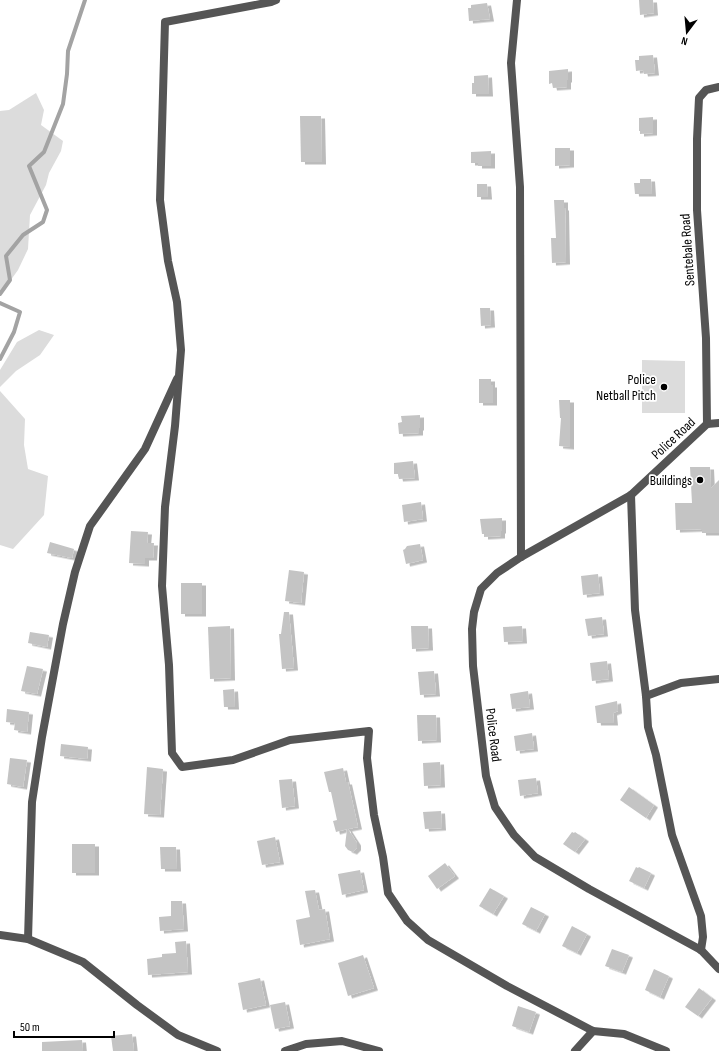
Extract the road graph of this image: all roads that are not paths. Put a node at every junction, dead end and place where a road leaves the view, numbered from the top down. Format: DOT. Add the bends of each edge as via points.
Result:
graph roads {
  1 [pos="276,0"];
  2 [pos="517,0"];
  3 [pos="719,88"];
  4 [pos="180,373"];
  5 [pos="719,423"];
  6 [pos="707,424"];
  7 [pos="631,495"];
  8 [pos="521,557"];
  9 [pos="719,679"];
  10 [pos="646,696"];
  11 [pos="0,935"];
  12 [pos="28,939"];
  13 [pos="701,950"];
  14 [pos="719,969"];
  15 [pos="593,1031"];
  16 [pos="217,1051"];
  17 [pos="285,1051"];
  18 [pos="379,1051"];
  19 [pos="575,1051"];
  20 [pos="666,1051"];
  1 -- 4 [label="street" via="165,22 160,200 178,310 182,350"];
  2 -- 8 [label="street" via="511,63 520,187"];
  3 -- 6 [label="street, Sentebale Road" via="706,90 699,98 697,139 697,210 706,338"];
  4 -- 12 [label="street" via="145,449 90,526 75,572 63,624 32,802"];
  4 -- 15 [label="street" via="165,508 162,586 169,665 172,753 182,767 233,760 290,740 369,731 366,758 388,893 407,922 428,940 507,986"];
  5 -- 6 [label="street, Police Road"];
  6 -- 7 [label="street, Police Road"];
  7 -- 8 [label="street, Police Road"];
  7 -- 10 [label="street" via="635,610"];
  8 -- 13 [label="street, Police Road" via="497,572 481,589 472,629 473,666 486,776 495,808 535,857"];
  9 -- 10 [label="street" via="681,683"];
  10 -- 13 [label="street" via="648,727 672,835 701,916"];
  11 -- 12 [label="street"];
  12 -- 16 [label="street" via="83,962 178,1035"];
  13 -- 14 [label="street, Police Road"];
  15 -- 19 [label="street"];
  15 -- 20 [label="street" via="624,1034"];
  17 -- 18 [label="street" via="306,1044 342,1041"];
}
